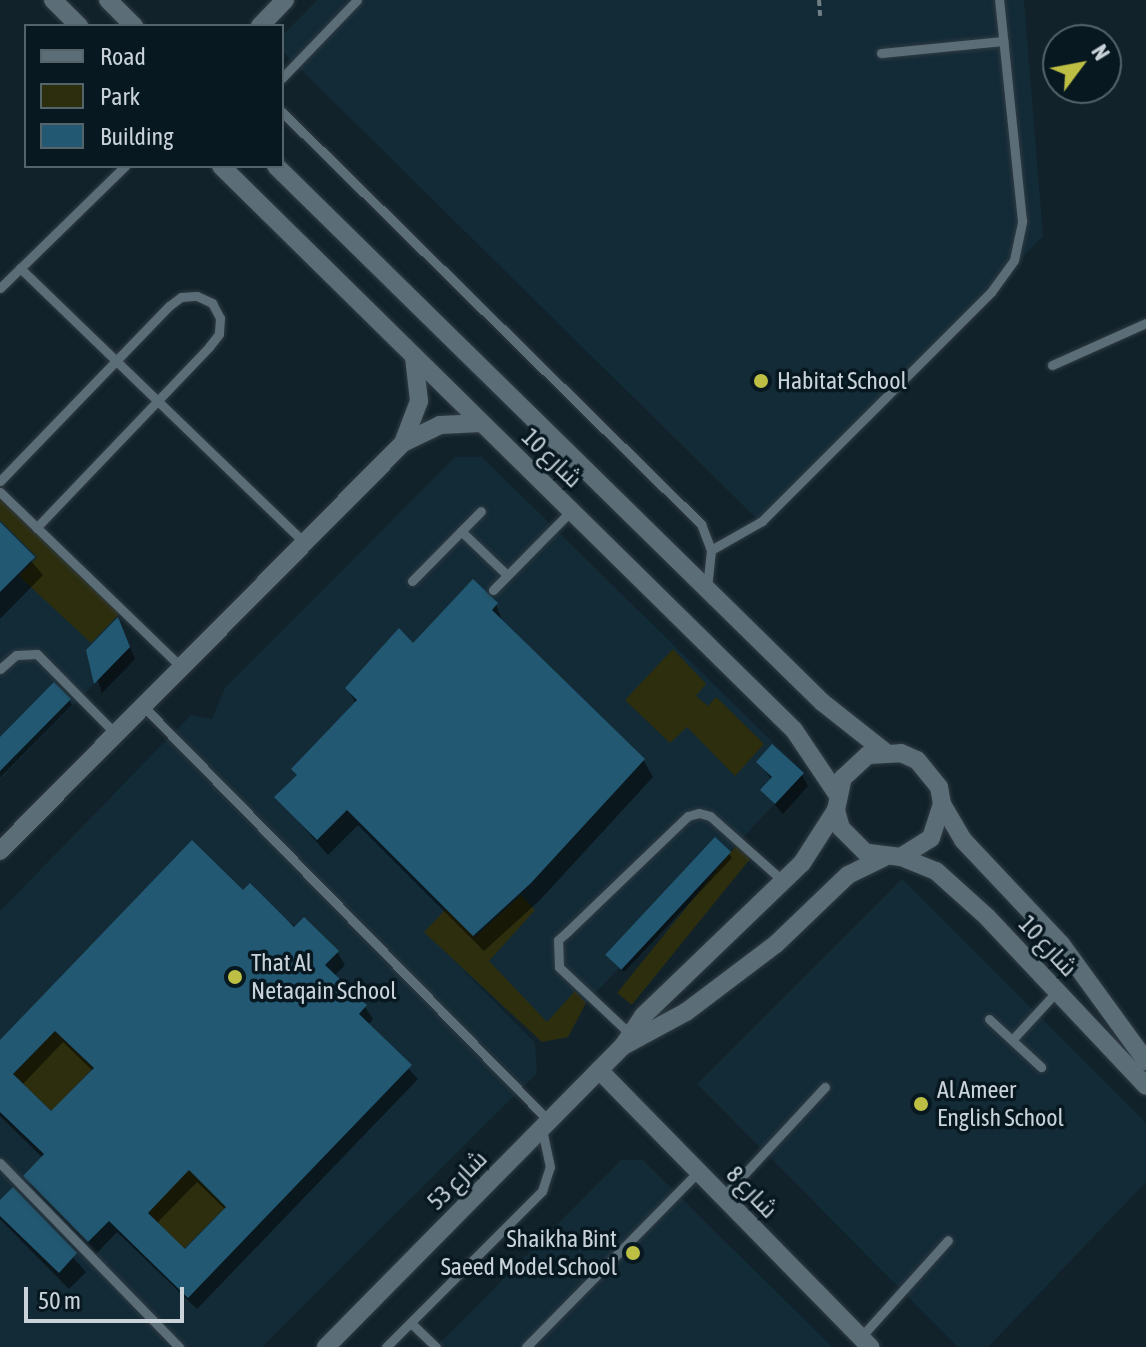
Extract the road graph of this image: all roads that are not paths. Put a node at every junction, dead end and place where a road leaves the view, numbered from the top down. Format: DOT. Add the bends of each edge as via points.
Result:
graph roads {
  1 [pos="53,0"];
  2 [pos="108,0"];
  3 [pos="285,0"];
  4 [pos="357,0"];
  5 [pos="999,0"];
  6 [pos="77,24"];
  7 [pos="132,24"];
  8 [pos="262,24"];
  9 [pos="1003,41"];
  10 [pos="881,53"];
  11 [pos="284,76"];
  12 [pos="284,114"];
  13 [pos="123,168"];
  14 [pos="223,168"];
  15 [pos="278,168"];
  16 [pos="20,268"];
  17 [pos="0,288"];
  18 [pos="1146,323"];
  19 [pos="414,356"];
  20 [pos="117,361"];
  21 [pos="1052,365"];
  22 [pos="158,401"];
  23 [pos="482,423"];
  24 [pos="403,443"];
  25 [pos="0,481"];
  26 [pos="0,492"];
  27 [pos="572,510"];
  28 [pos="481,511"];
  29 [pos="36,528"];
  30 [pos="461,531"];
  31 [pos="304,542"];
  32 [pos="711,550"];
  33 [pos="507,575"];
  34 [pos="412,581"];
  35 [pos="707,589"];
  36 [pos="493,590"];
  37 [pos="180,666"];
  38 [pos="0,669"];
  39 [pos="142,705"];
  40 [pos="115,733"];
  41 [pos="884,751"];
  42 [pos="836,802"];
  43 [pos="942,804"];
  44 [pos="0,851"];
  45 [pos="892,857"];
  46 [pos="783,881"];
  47 [pos="1084,978"];
  48 [pos="1060,994"];
  49 [pos="989,1019"];
  50 [pos="626,1040"];
  51 [pos="1012,1040"];
  52 [pos="1146,1061"];
  53 [pos="1041,1067"];
  54 [pos="599,1070"];
  55 [pos="1146,1086"];
  56 [pos="825,1087"];
  57 [pos="545,1124"];
  58 [pos="0,1163"];
  59 [pos="698,1172"];
  60 [pos="723,1197"];
  61 [pos="948,1240"];
  62 [pos="411,1323"];
  63 [pos="866,1342"];
  64 [pos="179,1347"];
  65 [pos="327,1347"];
  66 [pos="386,1347"];
  67 [pos="436,1347"];
  68 [pos="526,1347"];
  1 -- 6 [label="street"];
  2 -- 7 [label="street"];
  3 -- 8 [label="street"];
  4 -- 11 [label="lane"];
  5 -- 9 [label="lane"];
  9 -- 10 [label="lane"];
  9 -- 32 [label="lane" via="1022,221 1014,260 991,292 762,521"];
  12 -- 32 [label="lane" via="691,513"];
  13 -- 16 [label="lane"];
  14 -- 19 [label="street, شارع 10"];
  15 -- 35 [label="street, شارع 10"];
  16 -- 17 [label="lane"];
  16 -- 20 [label="lane"];
  18 -- 21 [label="lane"];
  19 -- 23 [label="street, شارع 10"];
  19 -- 24 [label="street" via="419,401"];
  20 -- 22 [label="lane"];
  20 -- 22 [label="lane" via="181,297 197,296 212,303 220,318 219,334"];
  20 -- 25 [label="lane"];
  22 -- 29 [label="lane"];
  22 -- 31 [label="lane"];
  23 -- 24 [label="street" via="440,425"];
  23 -- 27 [label="street, شارع 10"];
  24 -- 31 [label="street"];
  26 -- 29 [label="lane"];
  27 -- 33 [label="lane"];
  27 -- 42 [label="street, شارع 10" via="794,730"];
  28 -- 30 [label="lane"];
  29 -- 37 [label="lane"];
  30 -- 33 [label="lane"];
  30 -- 34 [label="lane"];
  31 -- 37 [label="street"];
  32 -- 35 [label="lane"];
  33 -- 36 [label="lane"];
  35 -- 41 [label="street, شارع 10" via="822,702"];
  37 -- 39 [label="street"];
  38 -- 40 [label="lane" via="16,655 37,654"];
  39 -- 40 [label="street"];
  39 -- 57 [label="lane"];
  40 -- 44 [label="street"];
  41 -- 42 [label="street" via="854,765"];
  41 -- 43 [label="street" via="901,753 931,771"];
  42 -- 45 [label="street" via="851,842"];
  42 -- 46 [label="street, شارع 53" via="816,847"];
  43 -- 45 [label="street" via="931,838"];
  43 -- 47 [label="street, شارع 10" via="963,840 1044,925"];
  45 -- 48 [label="street, شارع 10" via="936,871"];
  45 -- 50 [label="street, شارع 53" via="848,875 776,944 686,1012"];
  46 -- 50 [label="street, شارع 53"];
  46 -- 50 [label="lane" via="710,816 699,813 688,816 558,940 559,967"];
  47 -- 48 [label="street" via="1079,993"];
  47 -- 52 [label="street, شارع 10"];
  48 -- 51 [label="lane"];
  48 -- 55 [label="street, شارع 10"];
  49 -- 51 [label="lane"];
  50 -- 54 [label="street, شارع 53"];
  51 -- 53 [label="lane"];
  54 -- 57 [label="street, شارع 53"];
  54 -- 59 [label="street, شارع 8"];
  56 -- 60 [label="lane"];
  57 -- 62 [label="lane" via="550,1167 542,1191"];
  57 -- 65 [label="street, شارع 53"];
  58 -- 64 [label="lane"];
  59 -- 60 [label="street, شارع 8"];
  59 -- 68 [label="lane"];
  60 -- 63 [label="street, شارع 8"];
  61 -- 63 [label="lane"];
  62 -- 66 [label="lane"];
  62 -- 67 [label="lane"];
}
